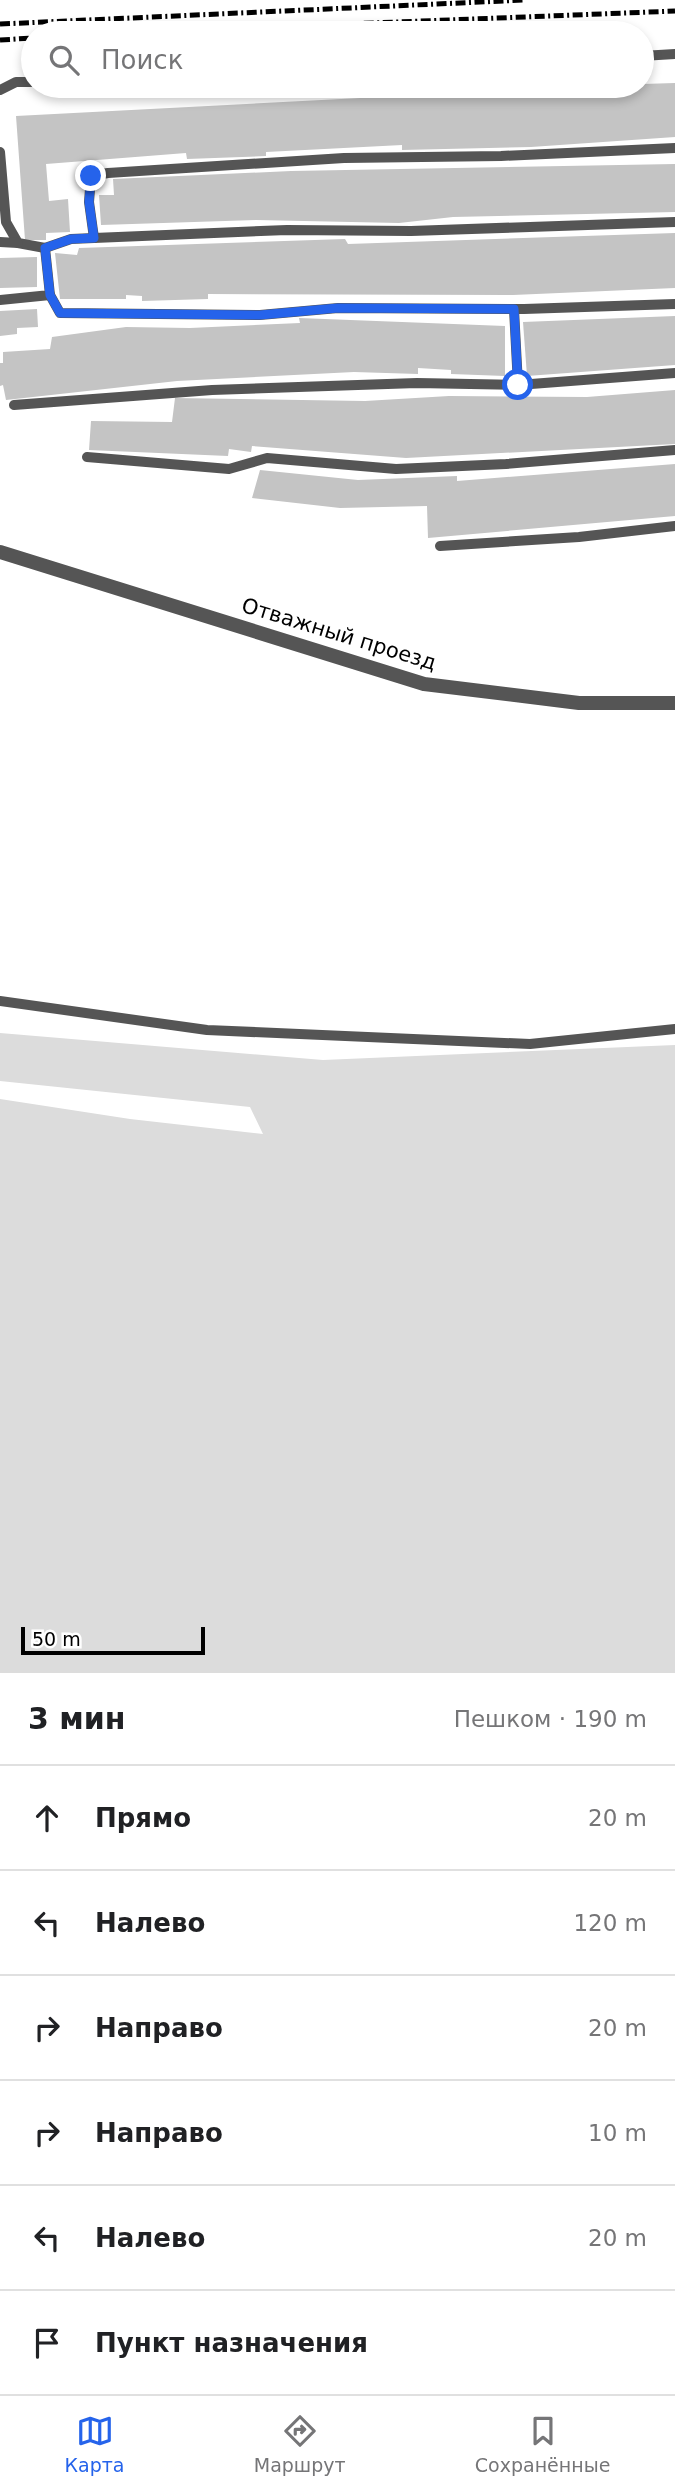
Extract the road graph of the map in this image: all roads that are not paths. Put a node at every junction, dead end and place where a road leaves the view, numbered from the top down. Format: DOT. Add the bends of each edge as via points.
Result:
graph roads {
  1 [pos="675,54"];
  2 [pos="654,55"];
  3 [pos="21,82"];
  4 [pos="0,90"];
  5 [pos="675,148"];
  6 [pos="0,152"];
  7 [pos="675,222"];
  8 [pos="94,238"];
  9 [pos="0,243"];
  10 [pos="18,243"];
  11 [pos="45,248"];
  12 [pos="50,295"];
  13 [pos="0,300"];
  14 [pos="675,304"];
  15 [pos="514,309"];
  16 [pos="675,373"];
  17 [pos="518,385"];
  18 [pos="14,405"];
  19 [pos="675,450"];
  20 [pos="86,457"];
  21 [pos="675,526"];
  22 [pos="440,545"];
  23 [pos="0,552"];
  24 [pos="675,703"];
  25 [pos="0,1001"];
  26 [pos="675,1029"];
  1 -- 2 [label="lane"];
  3 -- 4 [label="lane"];
  5 -- 8 [label="lane" via="344,158 108,173 91,176"];
  6 -- 10 [label="lane" via="6,222"];
  7 -- 8 [label="lane"];
  8 -- 11 [label="lane" via="71,239"];
  9 -- 10 [label="lane"];
  10 -- 11 [label="lane"];
  11 -- 12 [label="lane"];
  12 -- 13 [label="lane"];
  12 -- 15 [label="lane" via="60,313 260,315 338,308"];
  14 -- 15 [label="lane"];
  15 -- 17 [label="lane"];
  16 -- 17 [label="lane"];
  17 -- 18 [label="lane" via="416,383 212,390"];
  19 -- 20 [label="lane" via="396,469 267,458 229,469"];
  21 -- 22 [label="lane"];
  23 -- 24 [label="street, Отважный проезд" via="424,684 579,703"];
  25 -- 26 [label="lane" via="207,1030 530,1044"];
}
